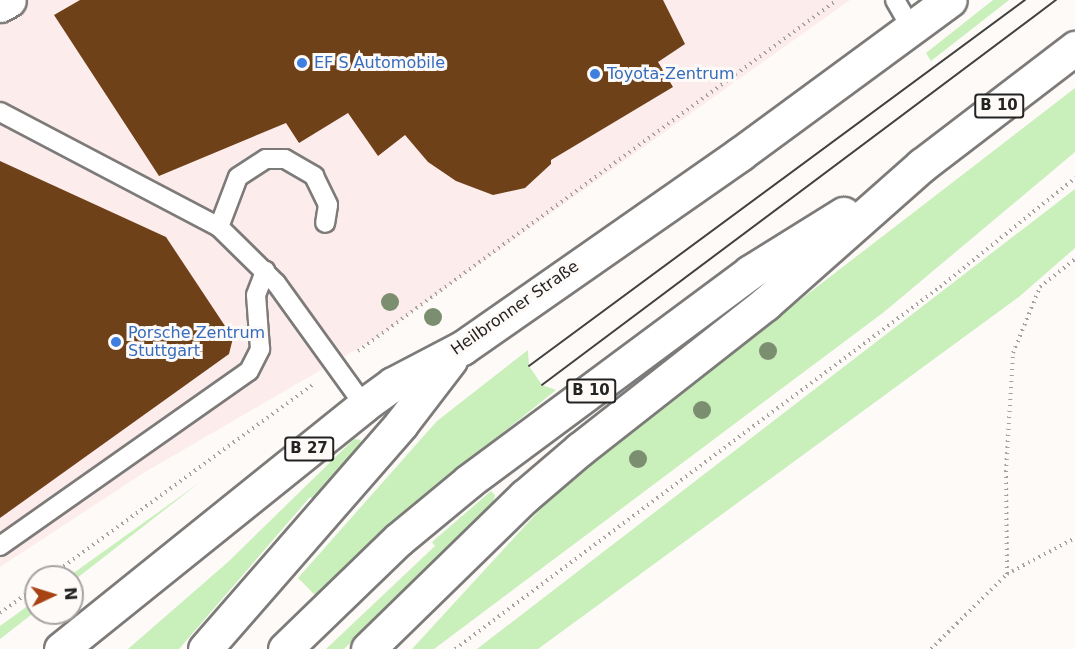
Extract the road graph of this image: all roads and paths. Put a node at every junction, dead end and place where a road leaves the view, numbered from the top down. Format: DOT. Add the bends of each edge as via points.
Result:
graph roads {
  1 [pos="9,0"];
  2 [pos="837,0"];
  3 [pos="895,0"];
  4 [pos="950,0"];
  5 [pos="0,5"];
  6 [pos="911,28"];
  7 [pos="1075,48"];
  8 [pos="0,112"];
  9 [pos="922,165"];
  10 [pos="1075,178"];
  11 [pos="325,224"];
  12 [pos="219,227"];
  13 [pos="1075,259"];
  14 [pos="264,271"];
  15 [pos="462,348"];
  16 [pos="336,367"];
  17 [pos="364,405"];
  18 [pos="1075,538"];
  19 [pos="0,546"];
  20 [pos="66,565"];
  21 [pos="1007,574"];
  22 [pos="24,596"];
  23 [pos="0,613"];
  24 [pos="61,649"];
  25 [pos="205,649"];
  26 [pos="285,649"];
  27 [pos="368,649"];
  28 [pos="455,649"];
  29 [pos="931,649"];
  1 -- 5 [label="main road"];
  2 -- 16 [label="path"];
  3 -- 6 [label="lane"];
  4 -- 6 [label="main road, Heilbronner Straße"];
  6 -- 15 [label="main road, Heilbronner Straße" via="740,154"];
  7 -- 9 [label="main road, B 10"];
  8 -- 12 [label="lane"];
  9 -- 26 [label="main road, B 10" via="750,272 469,482 399,539"];
  9 -- 27 [label="main road" via="765,304 525,496"];
  10 -- 28 [label="path" via="940,287"];
  11 -- 12 [label="lane" via="328,205 314,176 285,159 266,159 238,177"];
  12 -- 14 [label="lane"];
  13 -- 21 [label="path" via="1040,287 1013,353 1006,472"];
  14 -- 16 [label="lane"];
  14 -- 19 [label="lane" via="256,295 260,350 249,370"];
  15 -- 17 [label="main road, Heilbronner Straße / B 27" via="393,384"];
  15 -- 25 [label="main road"];
  16 -- 17 [label="lane"];
  16 -- 20 [label="path"];
  17 -- 24 [label="main road, Heilbronner Straße / B 27"];
  18 -- 21 [label="path"];
  21 -- 29 [label="path"];
  22 -- 23 [label="path"];
}
